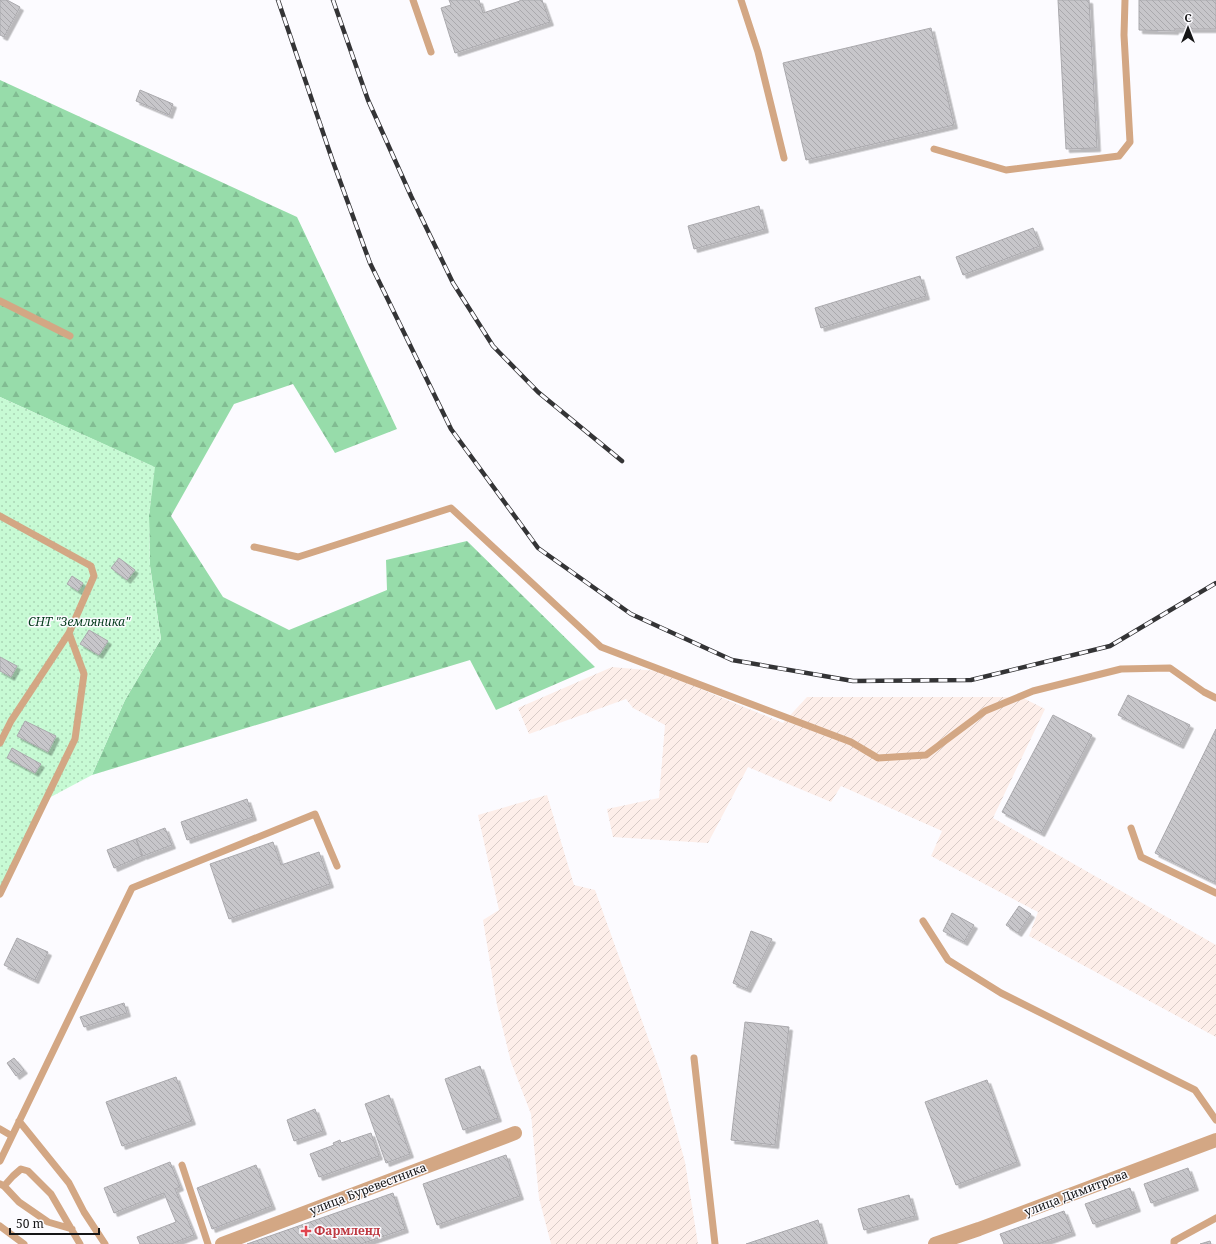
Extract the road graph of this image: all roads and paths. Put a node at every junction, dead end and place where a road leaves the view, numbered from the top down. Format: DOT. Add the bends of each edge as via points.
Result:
graph roads {
  1 [pos="413,0"];
  2 [pos="741,0"];
  3 [pos="1125,0"];
  4 [pos="431,52"];
  5 [pos="934,149"];
  6 [pos="784,158"];
  7 [pos="0,301"];
  8 [pos="70,336"];
  9 [pos="0,516"];
  10 [pos="254,547"];
  11 [pos="69,633"];
  12 [pos="1216,698"];
  13 [pos="0,744"];
  14 [pos="1131,828"];
  15 [pos="337,866"];
  16 [pos="1216,893"];
  17 [pos="0,894"];
  18 [pos="923,921"];
  19 [pos="694,1058"];
  20 [pos="1216,1120"];
  21 [pos="19,1121"];
  22 [pos="0,1129"];
  23 [pos="515,1133"];
  24 [pos="12,1136"];
  25 [pos="1216,1140"];
  26 [pos="0,1161"];
  27 [pos="182,1166"];
  28 [pos="2,1185"];
  29 [pos="1216,1218"];
  30 [pos="0,1226"];
  31 [pos="72,1229"];
  32 [pos="24,1244"];
  33 [pos="80,1244"];
  34 [pos="105,1244"];
  35 [pos="208,1244"];
  36 [pos="222,1244"];
  37 [pos="715,1244"];
  38 [pos="935,1244"];
  39 [pos="1174,1244"];
  1 -- 4 [label="lane"];
  2 -- 6 [label="lane" via="758,52"];
  3 -- 5 [label="lane" via="1124,35 1130,142 1119,156 1006,170"];
  7 -- 8 [label="lane"];
  9 -- 11 [label="lane" via="91,566 94,576"];
  10 -- 12 [label="lane" via="298,557 452,508 601,647 851,742 878,758 926,755 985,711 1033,691 1121,669 1170,668"];
  11 -- 13 [label="lane" via="11,721"];
  11 -- 17 [label="lane" via="84,674 75,739"];
  14 -- 16 [label="lane" via="1141,857"];
  15 -- 21 [label="lane" via="315,814 132,888"];
  18 -- 20 [label="lane" via="948,960 1001,993 1196,1090"];
  19 -- 37 [label="lane"];
  21 -- 24 [label="lane"];
  21 -- 34 [label="lane" via="69,1183"];
  22 -- 24 [label="lane"];
  23 -- 36 [label="street, улица Буревестника"];
  24 -- 26 [label="lane"];
  25 -- 38 [label="street, улица Димитрова"];
  27 -- 35 [label="lane"];
  28 -- 31 [label="lane" via="19,1202 48,1222"];
  28 -- 31 [label="lane" via="22,1169 28,1171 51,1194"];
  29 -- 39 [label="lane" via="1174,1241"];
  30 -- 32 [label="lane"];
  31 -- 33 [label="lane"];
}
